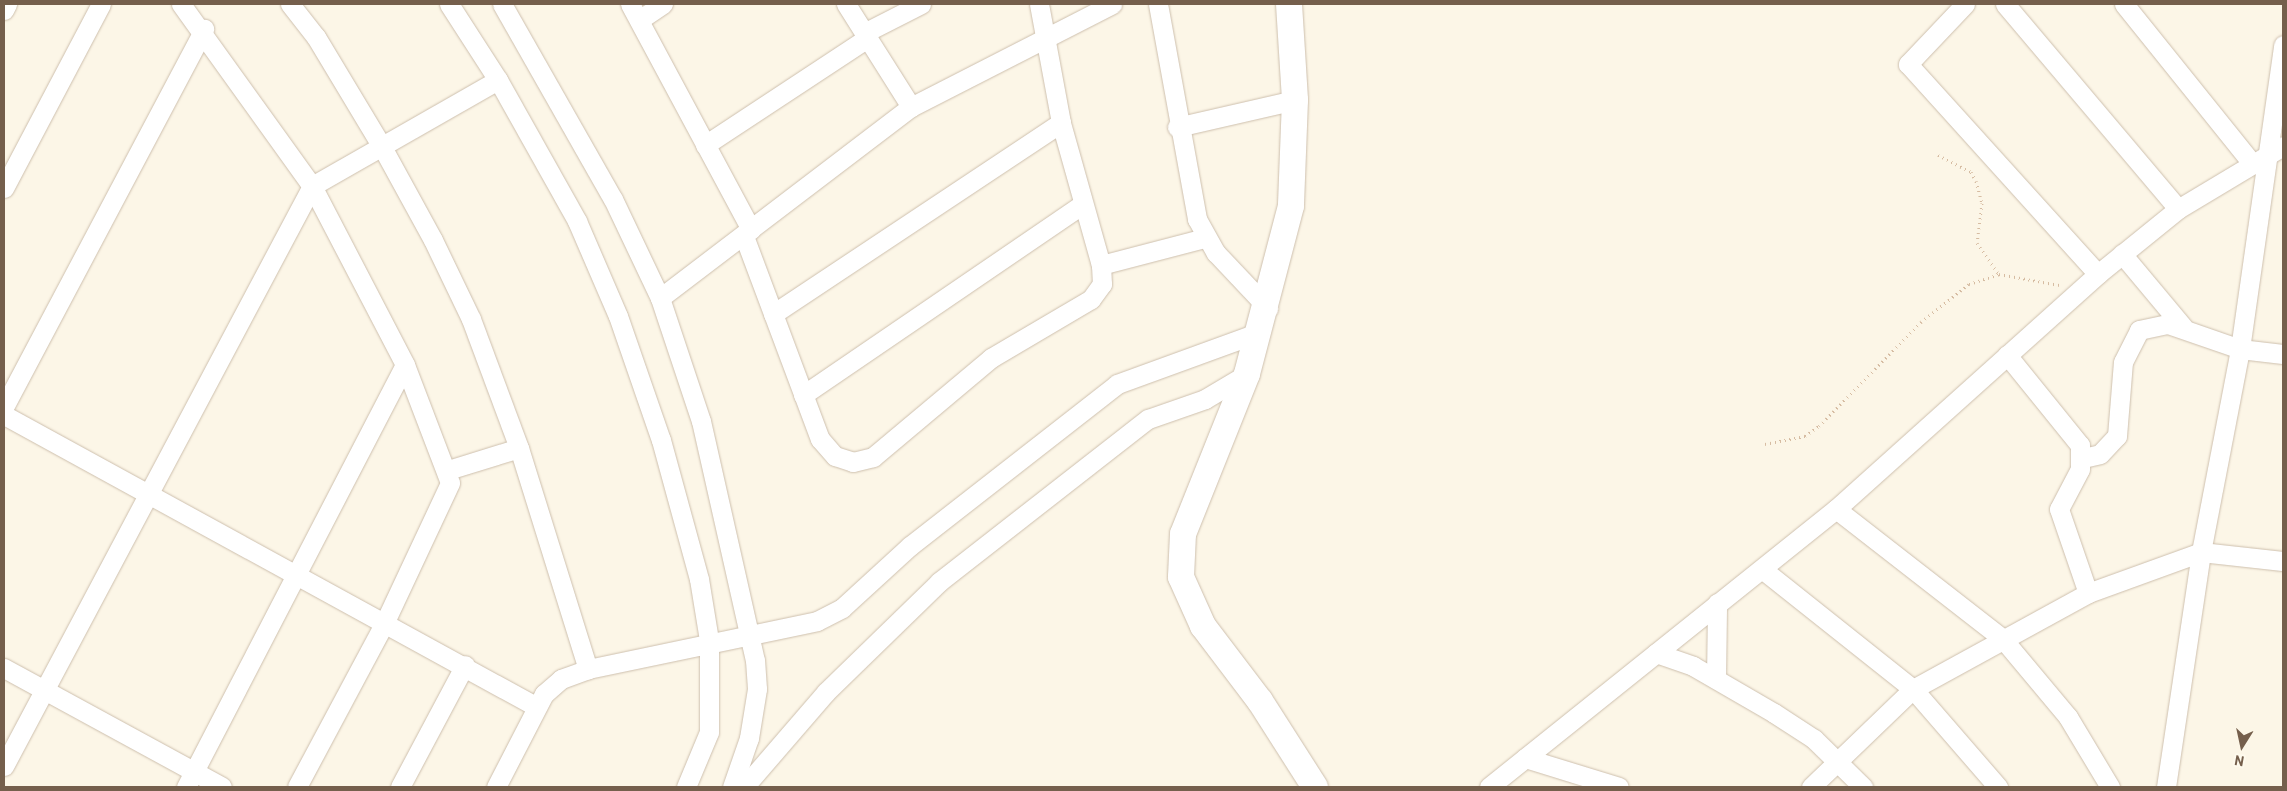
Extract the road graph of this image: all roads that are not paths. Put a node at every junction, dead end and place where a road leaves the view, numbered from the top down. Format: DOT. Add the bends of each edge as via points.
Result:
graph roads {
  1 [pos="7,4"];
  2 [pos="101,4"];
  3 [pos="181,4"];
  4 [pos="290,4"];
  5 [pos="449,4"];
  6 [pos="502,4"];
  7 [pos="662,4"];
  8 [pos="846,4"];
  9 [pos="921,4"];
  10 [pos="1039,4"];
  11 [pos="1112,4"];
  12 [pos="1158,4"];
  13 [pos="1290,4"];
  14 [pos="1965,4"];
  15 [pos="2005,4"];
  16 [pos="2124,4"];
  17 [pos="4,10"];
  18 [pos="635,12"];
  19 [pos="204,29"];
  20 [pos="866,36"];
  21 [pos="1043,36"];
  22 [pos="2283,45"];
  23 [pos="498,80"];
  24 [pos="1295,100"];
  25 [pos="911,107"];
  26 [pos="1061,123"];
  27 [pos="1177,128"];
  28 [pos="706,144"];
  29 [pos="381,145"];
  30 [pos="2283,146"];
  31 [pos="2258,159"];
  32 [pos="312,186"];
  33 [pos="4,188"];
  34 [pos="1083,204"];
  35 [pos="2178,209"];
  36 [pos="747,233"];
  37 [pos="1205,238"];
  38 [pos="2122,254"];
  39 [pos="1101,265"];
  40 [pos="2098,274"];
  41 [pos="660,298"];
  42 [pos="773,314"];
  43 [pos="1264,320"];
  44 [pos="2183,327"];
  45 [pos="2240,349"];
  46 [pos="2283,354"];
  47 [pos="2007,355"];
  48 [pos="405,365"];
  49 [pos="1247,374"];
  50 [pos="803,395"];
  51 [pos="4,408"];
  52 [pos="4,415"];
  53 [pos="519,448"];
  54 [pos="2083,458"];
  55 [pos="448,470"];
  56 [pos="147,495"];
  57 [pos="1836,509"];
  58 [pos="2201,552"];
  59 [pos="2283,561"];
  60 [pos="1762,568"];
  61 [pos="298,573"];
  62 [pos="2088,593"];
  63 [pos="1717,603"];
  64 [pos="385,622"];
  65 [pos="750,632"];
  66 [pos="2002,638"];
  67 [pos="709,640"];
  68 [pos="1656,653"];
  69 [pos="465,665"];
  70 [pos="4,668"];
  71 [pos="588,669"];
  72 [pos="1716,679"];
  73 [pos="45,688"];
  74 [pos="1913,689"];
  75 [pos="535,706"];
  76 [pos="1525,758"];
  77 [pos="1837,762"];
  78 [pos="4,766"];
  79 [pos="190,780"];
  80 [pos="222,787"];
  81 [pos="298,787"];
  82 [pos="400,787"];
  83 [pos="496,787"];
  84 [pos="686,787"];
  85 [pos="732,787"];
  86 [pos="744,787"];
  87 [pos="1315,787"];
  88 [pos="1489,787"];
  89 [pos="1619,787"];
  90 [pos="1811,787"];
  91 [pos="1863,787"];
  92 [pos="1998,787"];
  93 [pos="2112,787"];
  94 [pos="2166,787"];
  1 -- 17 [label="street"];
  2 -- 33 [label="street"];
  3 -- 19 [label="street"];
  4 -- 29 [label="street" via="316,37"];
  5 -- 23 [label="street"];
  6 -- 41 [label="street" via="613,200"];
  7 -- 18 [label="street"];
  8 -- 20 [label="street"];
  9 -- 20 [label="street"];
  10 -- 21 [label="street"];
  11 -- 21 [label="street"];
  12 -- 27 [label="street"];
  13 -- 24 [label="street"];
  14 -- 40 [label="street" via="1908,64"];
  15 -- 35 [label="street"];
  16 -- 31 [label="street"];
  18 -- 28 [label="street"];
  19 -- 32 [label="street"];
  19 -- 51 [label="street"];
  20 -- 25 [label="street"];
  20 -- 28 [label="street"];
  21 -- 25 [label="street"];
  21 -- 26 [label="street"];
  22 -- 31 [label="street"];
  23 -- 29 [label="street"];
  23 -- 67 [label="street" via="577,221 618,316 663,449 699,579"];
  24 -- 27 [label="street"];
  24 -- 43 [label="street" via="1291,206"];
  25 -- 36 [label="street"];
  26 -- 34 [label="street"];
  26 -- 42 [label="street"];
  27 -- 37 [label="street" via="1190,192"];
  28 -- 36 [label="street"];
  29 -- 32 [label="street"];
  29 -- 53 [label="street" via="471,318"];
  30 -- 31 [label="street"];
  31 -- 35 [label="street"];
  31 -- 45 [label="street"];
  32 -- 48 [label="street"];
  32 -- 56 [label="street"];
  34 -- 39 [label="street"];
  34 -- 50 [label="street"];
  35 -- 38 [label="street"];
  36 -- 41 [label="street"];
  36 -- 42 [label="street"];
  37 -- 39 [label="street"];
  37 -- 43 [label="street"];
  38 -- 40 [label="street"];
  38 -- 44 [label="street"];
  39 -- 50 [label="street" via="1102,284 1091,299 991,358 873,456 853,462 828,450"];
  40 -- 47 [label="street"];
  41 -- 65 [label="street" via="701,421"];
  42 -- 50 [label="street"];
  43 -- 49 [label="street"];
  43 -- 65 [label="street" via="1117,384 925,533 842,608 790,628"];
  44 -- 45 [label="street"];
  44 -- 54 [label="street" via="2168,324 2139,330 2123,362 2117,436 2100,454"];
  45 -- 46 [label="street"];
  45 -- 58 [label="street"];
  47 -- 54 [label="street" via="2067,425"];
  47 -- 57 [label="street"];
  48 -- 55 [label="street"];
  48 -- 61 [label="street"];
  49 -- 86 [label="street" via="1205,398 1148,419 939,582 826,692"];
  49 -- 87 [label="street" via="1183,534 1180,577 1203,626 1260,701"];
  52 -- 56 [label="street"];
  53 -- 55 [label="street"];
  53 -- 71 [label="street"];
  54 -- 62 [label="street" via="2059,509"];
  55 -- 64 [label="street" via="447,495"];
  56 -- 61 [label="street"];
  56 -- 73 [label="street"];
  57 -- 60 [label="street"];
  57 -- 66 [label="street"];
  58 -- 59 [label="street"];
  58 -- 62 [label="street"];
  58 -- 94 [label="street"];
  60 -- 63 [label="street"];
  60 -- 74 [label="street"];
  61 -- 64 [label="street"];
  61 -- 79 [label="street"];
  62 -- 66 [label="street"];
  63 -- 68 [label="street"];
  63 -- 72 [label="street"];
  64 -- 69 [label="street"];
  64 -- 81 [label="street"];
  65 -- 67 [label="street"];
  65 -- 85 [label="street" via="757,689 749,738"];
  66 -- 74 [label="street"];
  66 -- 93 [label="street" via="2068,717"];
  67 -- 71 [label="street"];
  67 -- 84 [label="street" via="709,732"];
  68 -- 72 [label="street"];
  68 -- 76 [label="street"];
  69 -- 75 [label="street"];
  69 -- 82 [label="street"];
  70 -- 73 [label="street"];
  71 -- 75 [label="street" via="561,679"];
  72 -- 77 [label="street" via="1814,739"];
  73 -- 78 [label="street"];
  73 -- 79 [label="street"];
  74 -- 77 [label="street"];
  74 -- 92 [label="street"];
  75 -- 83 [label="street"];
  76 -- 88 [label="street"];
  76 -- 89 [label="street"];
  77 -- 90 [label="street"];
  77 -- 91 [label="street"];
  79 -- 80 [label="street"];
}
